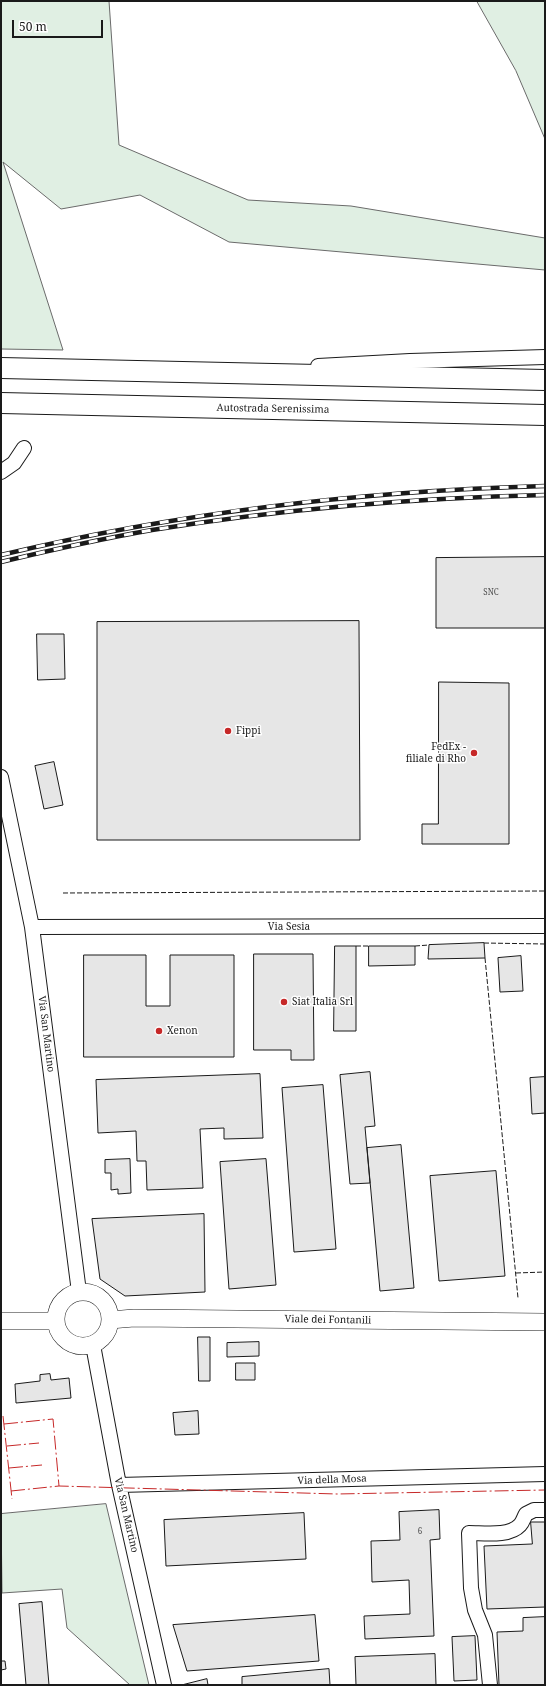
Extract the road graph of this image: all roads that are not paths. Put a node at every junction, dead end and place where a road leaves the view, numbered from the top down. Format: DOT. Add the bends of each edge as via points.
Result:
graph roads {
  1 [pos="545,357"];
  2 [pos="1,368"];
  3 [pos="216,372"];
  4 [pos="545,380"];
  5 [pos="1,403"];
  6 [pos="545,415"];
  7 [pos="24,448"];
  8 [pos="1,472"];
  9 [pos="1,777"];
  10 [pos="545,926"];
  11 [pos="32,927"];
  12 [pos="79,1292"];
  13 [pos="110,1320"];
  14 [pos="1,1321"];
  15 [pos="55,1321"];
  16 [pos="545,1322"];
  17 [pos="94,1345"];
  18 [pos="545,1474"];
  19 [pos="119,1485"];
  20 [pos="545,1510"];
  21 [pos="164,1685"];
  22 [pos="490,1685"];
  1 -- 3 [label="street" via="410,361"];
  2 -- 3 [label="highway"];
  3 -- 4 [label="highway"];
  5 -- 6 [label="highway, Autostrada Serenissima"];
  7 -- 8 [label="street" via="14,463"];
  9 -- 11 [label="street, Via San Martino"];
  10 -- 11 [label="street, Via Sesia"];
  11 -- 12 [label="street, Via San Martino"];
  12 -- 13 [label="main road" via="87,1292 101,1299 106,1305"];
  12 -- 15 [label="main road" via="60,1303"];
  13 -- 16 [label="main road, Viale dei Fontanili" via="134,1318"];
  13 -- 17 [label="main road" via="107,1332"];
  14 -- 15 [label="main road"];
  15 -- 17 [label="main road" via="60,1335 72,1344 79,1347"];
  17 -- 19 [label="street, Via San Martino"];
  18 -- 19 [label="street, Via della Mosa"];
  19 -- 21 [label="street, Via San Martino"];
  20 -- 22 [label="street" via="534,1510 526,1514 520,1525 513,1530 470,1533 471,1588 475,1610 485,1635"];
}
